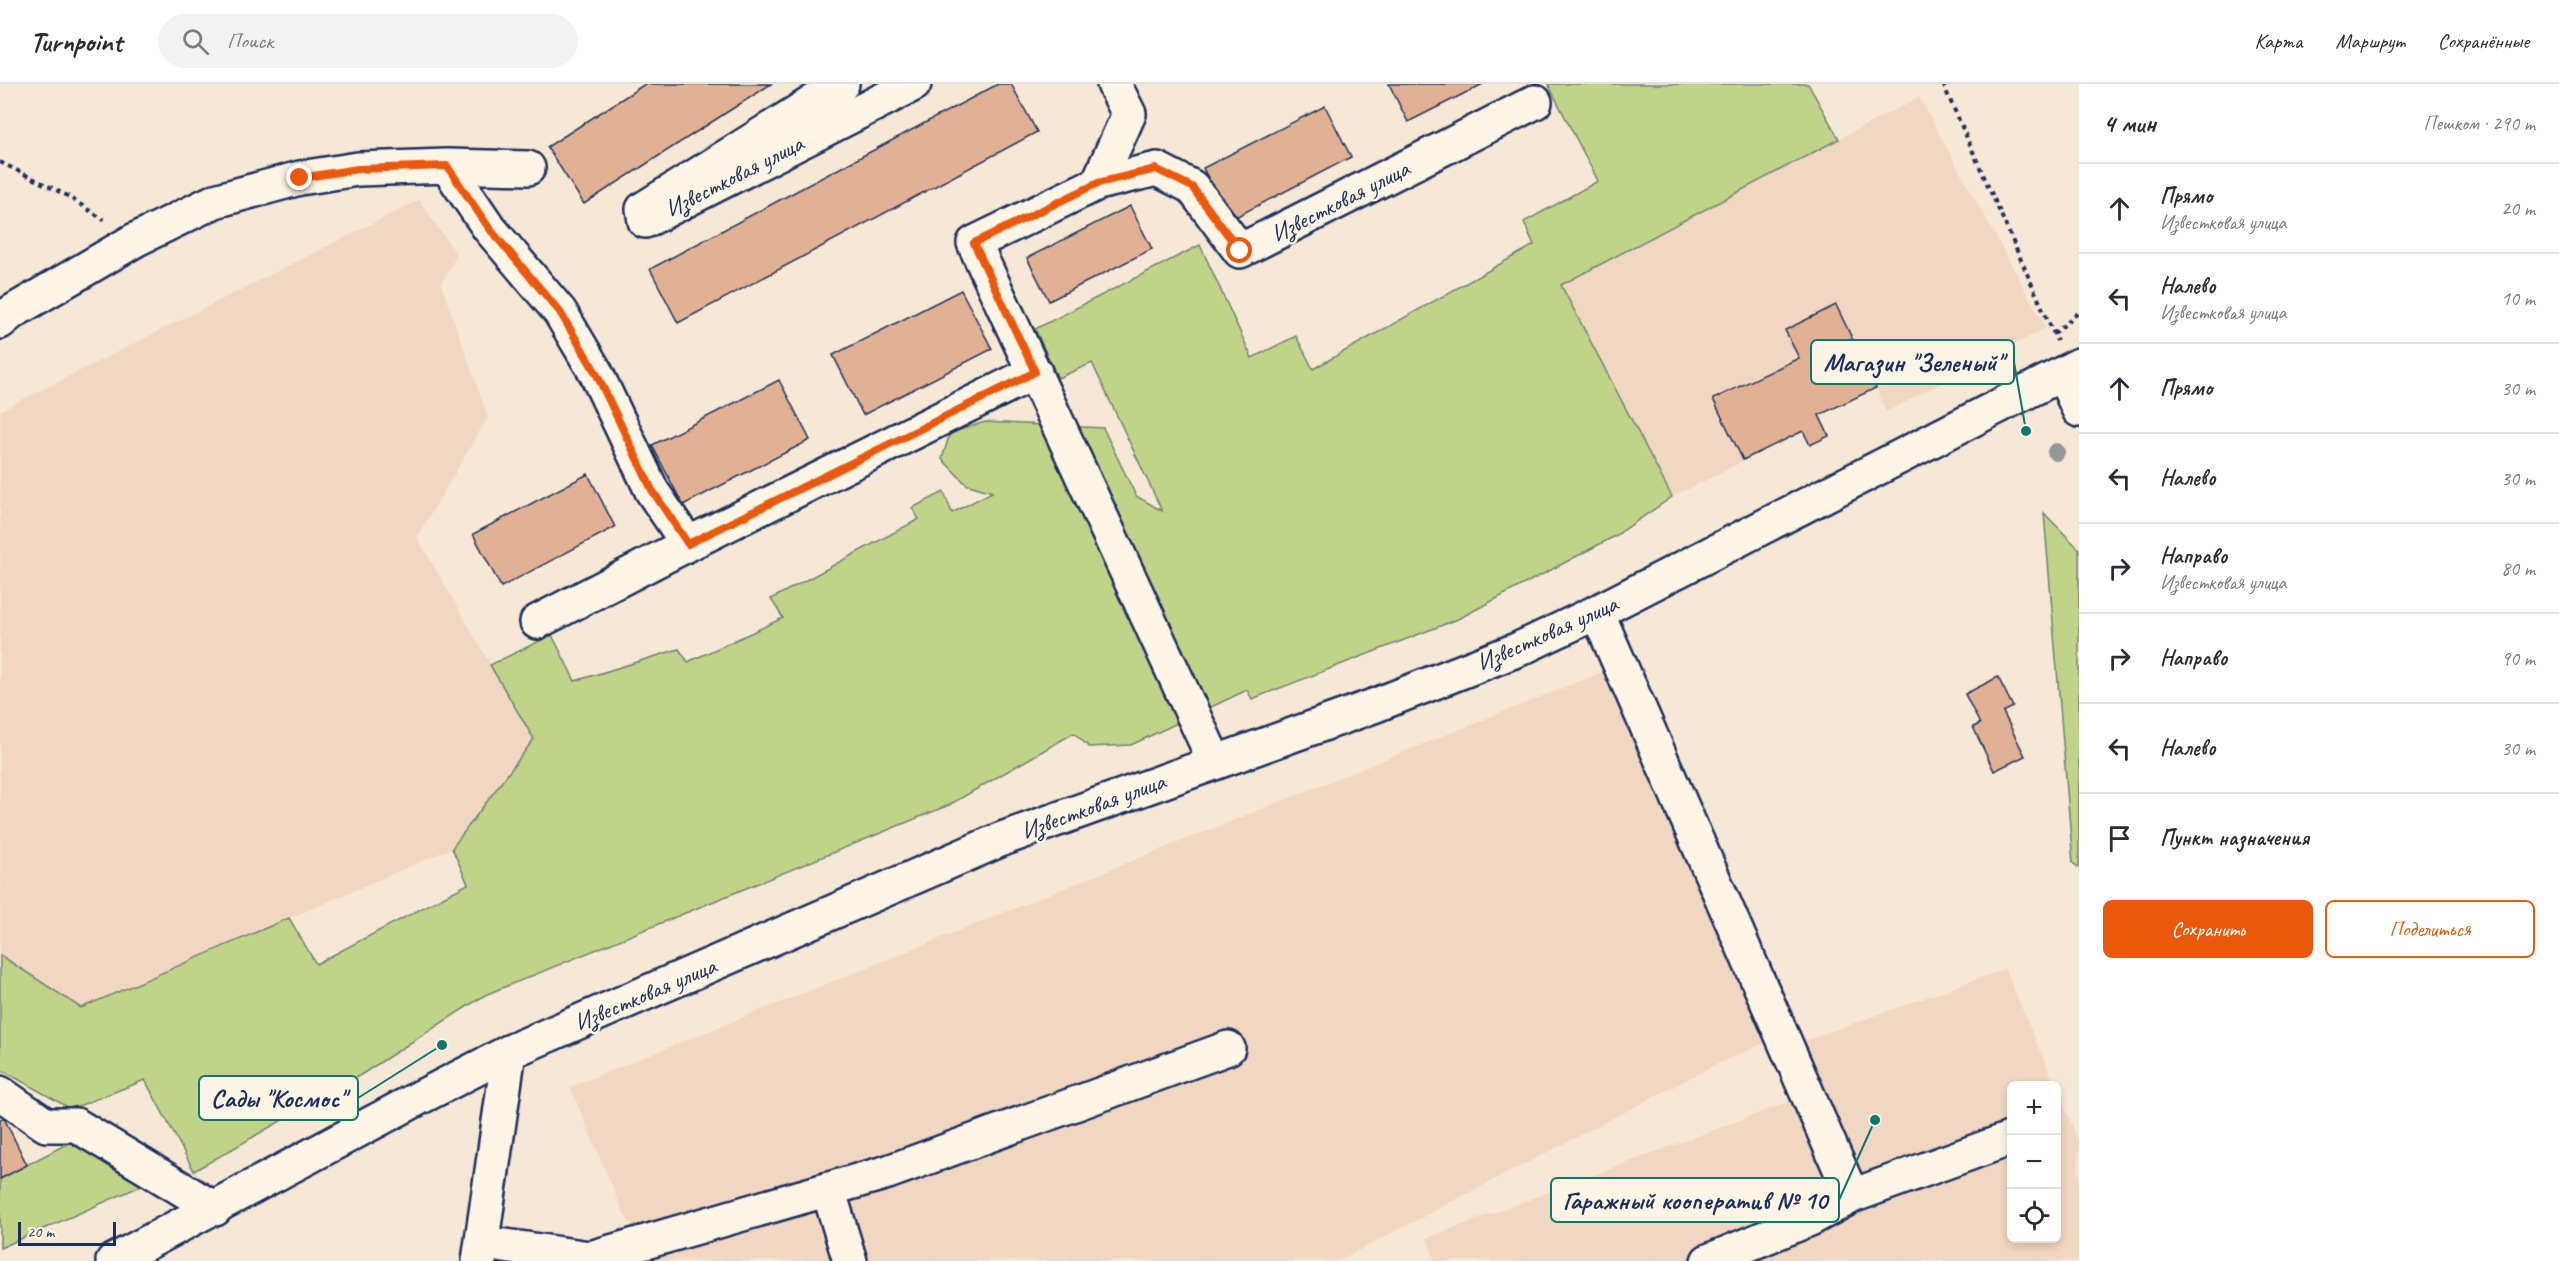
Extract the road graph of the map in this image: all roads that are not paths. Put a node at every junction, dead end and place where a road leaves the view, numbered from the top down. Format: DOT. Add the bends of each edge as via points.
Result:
graph roads {
  1 [pos="842,84"];
  2 [pos="914,84"];
  3 [pos="1114,84"];
  4 [pos="1535,102"];
  5 [pos="447,166"];
  6 [pos="528,168"];
  7 [pos="1098,183"];
  8 [pos="0,322"];
  9 [pos="2066,361"];
  10 [pos="1035,372"];
  11 [pos="2079,410"];
  12 [pos="688,544"];
  13 [pos="1597,612"];
  14 [pos="537,621"];
  15 [pos="1215,762"];
  16 [pos="1228,1048"];
  17 [pos="509,1052"];
  18 [pos="0,1093"];
  19 [pos="2007,1140"];
  20 [pos="828,1189"];
  21 [pos="1852,1196"];
  22 [pos="215,1209"];
  23 [pos="481,1252"];
  24 [pos="568,1258"];
  25 [pos="113,1261"];
  26 [pos="850,1261"];
  27 [pos="1708,1261"];
  1 -- 2 [label="street, Известковая улица" via="643,209 645,221"];
  3 -- 7 [label="street" via="1129,114"];
  4 -- 7 [label="street, Известковая улица" via="1240,251 1192,187 1156,169"];
  5 -- 6 [label="street"];
  5 -- 8 [label="street" via="358,169 300,178 215,201 135,240"];
  5 -- 12 [label="street" via="489,228 560,312 596,373 652,490"];
  7 -- 10 [label="street" via="974,243"];
  9 -- 11 [label="street"];
  9 -- 13 [label="street, Известковая улица"];
  10 -- 12 [label="street"];
  10 -- 15 [label="street"];
  12 -- 14 [label="street"];
  13 -- 15 [label="street, Известковая улица" via="1519,650"];
  13 -- 21 [label="street"];
  15 -- 17 [label="street, Известковая улица" via="1002,839"];
  16 -- 20 [label="street" via="888,1172"];
  17 -- 22 [label="street, Известковая улица"];
  17 -- 23 [label="street"];
  18 -- 22 [label="street" via="46,1125 76,1125"];
  19 -- 21 [label="street"];
  20 -- 24 [label="street" via="590,1258"];
  20 -- 26 [label="street"];
  21 -- 27 [label="street" via="1810,1219"];
  22 -- 25 [label="street, Известковая улица"];
  23 -- 24 [label="street"];
}
